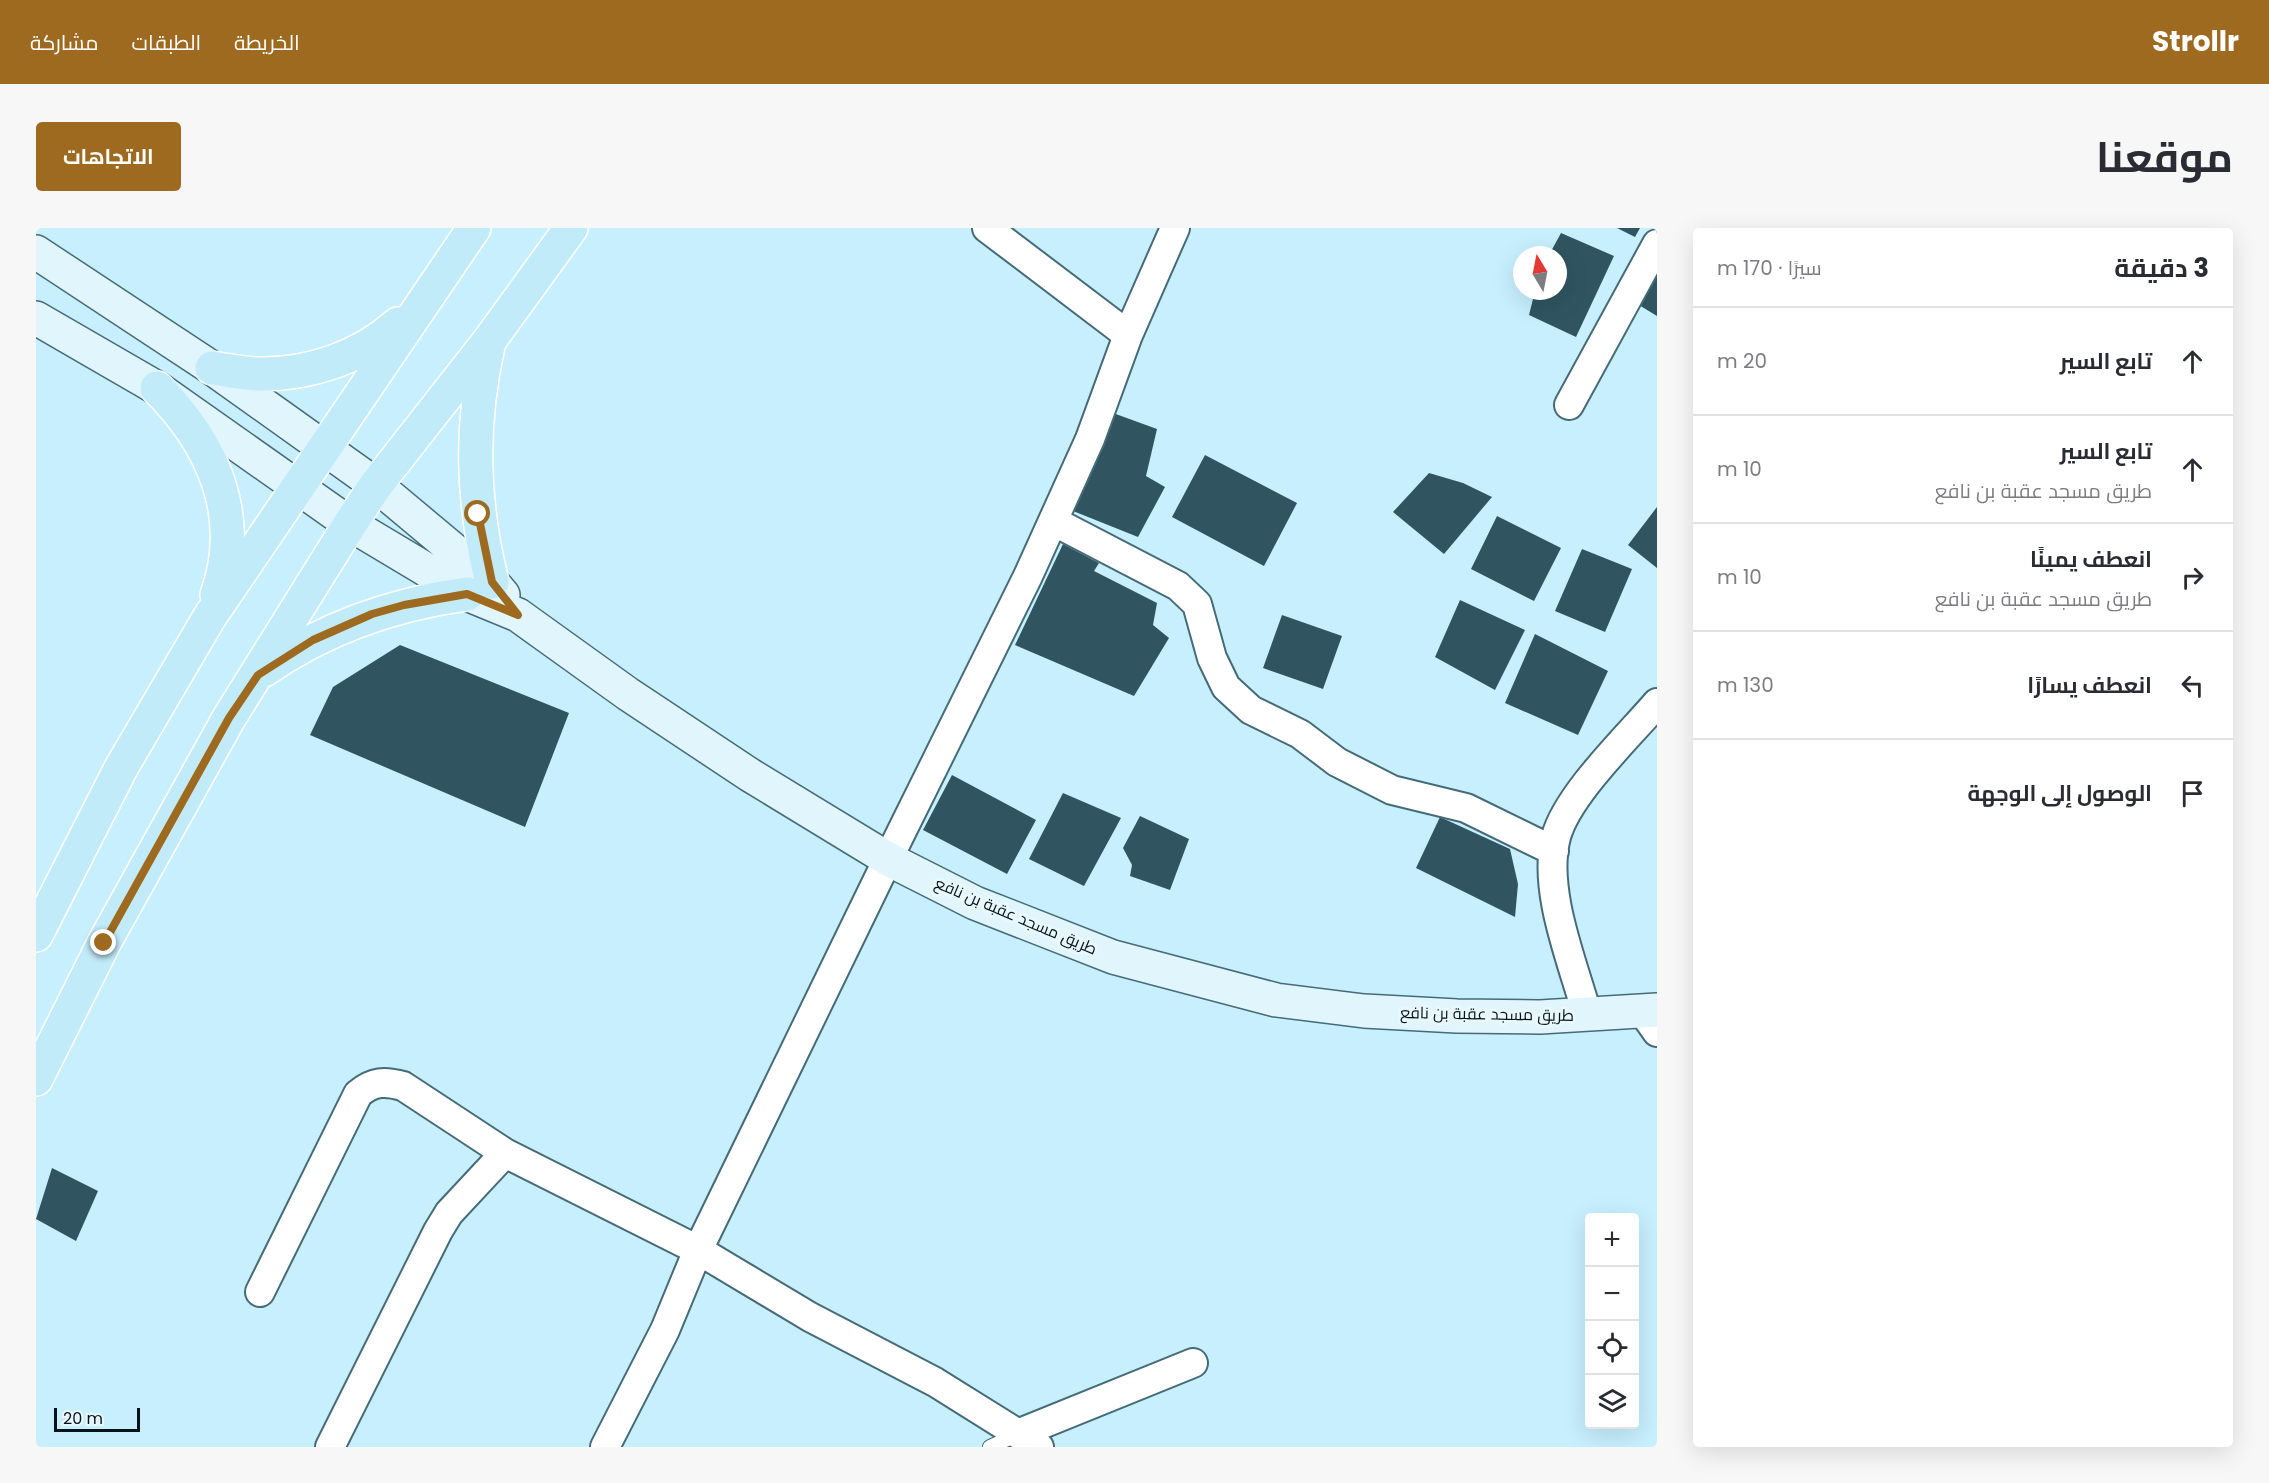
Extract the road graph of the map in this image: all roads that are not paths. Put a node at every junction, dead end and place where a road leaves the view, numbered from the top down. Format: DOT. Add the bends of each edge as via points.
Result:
graph roads {
  1 [pos="474,228"];
  2 [pos="571,228"];
  3 [pos="987,228"];
  4 [pos="1175,228"];
  5 [pos="1657,244"];
  6 [pos="36,252"];
  7 [pos="419,305"];
  8 [pos="36,318"];
  9 [pos="1128,335"];
  10 [pos="489,341"];
  11 [pos="212,368"];
  12 [pos="157,388"];
  13 [pos="1569,405"];
  14 [pos="323,448"];
  15 [pos="376,485"];
  16 [pos="298,486"];
  17 [pos="1053,521"];
  18 [pos="350,524"];
  19 [pos="480,588"];
  20 [pos="209,618"];
  21 [pos="258,675"];
  22 [pos="1657,703"];
  23 [pos="1554,851"];
  24 [pos="888,859"];
  25 [pos="36,935"];
  26 [pos="1587,1014"];
  27 [pos="1652,1018"];
  28 [pos="36,1079"];
  29 [pos="505,1153"];
  30 [pos="698,1250"];
  31 [pos="260,1292"];
  32 [pos="1193,1363"];
  33 [pos="1030,1440"];
  34 [pos="330,1447"];
  35 [pos="605,1447"];
  36 [pos="990,1447"];
  1 -- 7 [label="main road"];
  2 -- 10 [label="main road"];
  3 -- 9 [label="street"];
  4 -- 9 [label="street"];
  5 -- 13 [label="street"];
  6 -- 11 [label="street, طريق مسجد عقبة بن نافع"];
  7 -- 11 [label="main road" via="385,335 346,358 303,371 257,374"];
  7 -- 14 [label="main road"];
  8 -- 12 [label="street, طريق مسجد عقبة بن نافع"];
  9 -- 17 [label="street" via="1090,439"];
  10 -- 15 [label="main road"];
  10 -- 19 [label="main road" via="474,444"];
  11 -- 14 [label="street, طريق مسجد عقبة بن نافع"];
  12 -- 16 [label="street, طريق مسجد عقبة بن نافع"];
  12 -- 20 [label="main road" via="203,443 217,477 225,512 227,548 221,584"];
  14 -- 15 [label="street, طريق مسجد عقبة بن نافع"];
  14 -- 16 [label="main road"];
  15 -- 18 [label="main road"];
  15 -- 19 [label="street, طريق مسجد عقبة بن نافع"];
  16 -- 18 [label="street, طريق مسجد عقبة بن نافع"];
  16 -- 20 [label="main road"];
  17 -- 23 [label="street" via="1189,594 1197,604 1212,658 1226,687 1251,710 1392,790 1466,808"];
  17 -- 24 [label="street"];
  18 -- 19 [label="street, طريق مسجد عقبة بن نافع"];
  18 -- 21 [label="main road"];
  19 -- 21 [label="main road" via="372,614 313,640"];
  19 -- 24 [label="street, طريق مسجد عقبة بن نافع" via="722,757"];
  20 -- 25 [label="main road" via="121,768"];
  21 -- 28 [label="main road" via="229,718 104,943"];
  22 -- 23 [label="street" via="1574,799 1556,836"];
  23 -- 26 [label="street" via="1556,903"];
  24 -- 26 [label="street, طريق مسجد عقبة بن نافع" via="975,903 1058,937 1193,980 1276,1000 1364,1011 1457,1016"];
  24 -- 30 [label="street"];
  26 -- 27 [label="street, طريق مسجد عقبة بن نافع"];
  29 -- 30 [label="street"];
  29 -- 31 [label="street" via="403,1086 379,1082 366,1086 358,1094"];
  29 -- 34 [label="street" via="449,1213"];
  30 -- 33 [label="street" via="810,1317 935,1382"];
  30 -- 35 [label="street" via="665,1330"];
  32 -- 33 [label="street"];
  33 -- 36 [label="lane"];
}
